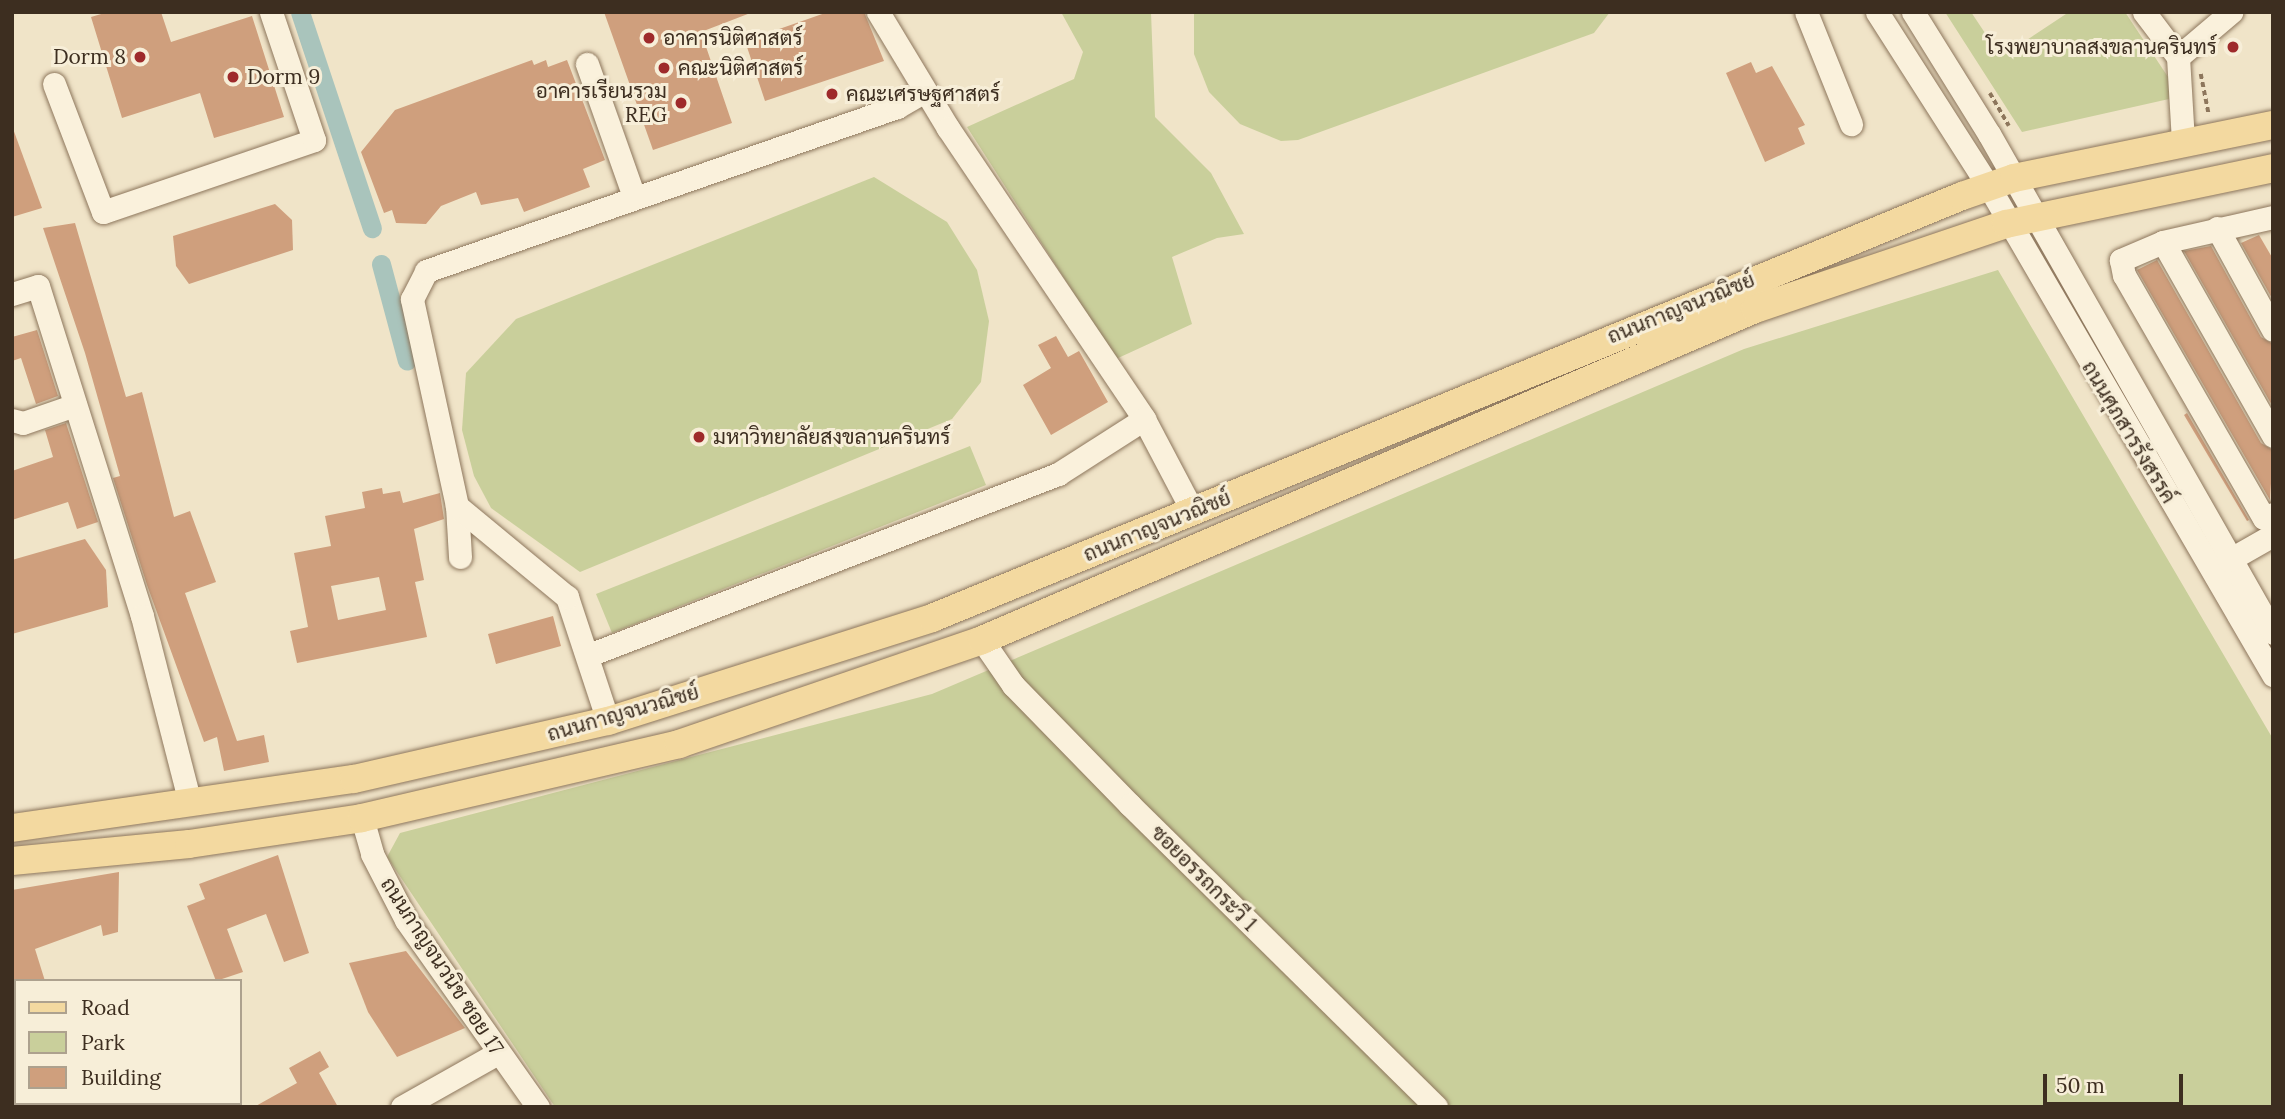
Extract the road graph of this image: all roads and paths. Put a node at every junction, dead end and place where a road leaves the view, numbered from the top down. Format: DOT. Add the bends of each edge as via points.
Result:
graph roads {
  1 [pos="271,12"];
  2 [pos="878,12"];
  3 [pos="1806,12"];
  4 [pos="1877,12"];
  5 [pos="1913,12"];
  6 [pos="2144,12"];
  7 [pos="2231,12"];
  8 [pos="2188,61"];
  9 [pos="587,64"];
  10 [pos="54,84"];
  11 [pos="925,91"];
  12 [pos="1851,124"];
  13 [pos="2273,125"];
  14 [pos="2197,139"];
  15 [pos="2273,168"];
  16 [pos="2002,183"];
  17 [pos="634,197"];
  18 [pos="2020,221"];
  19 [pos="2270,224"];
  20 [pos="2217,228"];
  21 [pos="2164,242"];
  22 [pos="12,294"];
  23 [pos="2273,330"];
  24 [pos="75,405"];
  25 [pos="1144,419"];
  26 [pos="12,420"];
  27 [pos="2273,436"];
  28 [pos="457,506"];
  29 [pos="1193,512"];
  30 [pos="2273,530"];
  31 [pos="1210,543"];
  32 [pos="460,557"];
  33 [pos="2229,560"];
  34 [pos="2273,633"];
  35 [pos="982,640"];
  36 [pos="589,655"];
  37 [pos="2273,675"];
  38 [pos="608,721"];
  39 [pos="190,803"];
  40 [pos="362,818"];
  41 [pos="12,828"];
  42 [pos="12,862"];
  43 [pos="498,1054"];
  44 [pos="401,1107"];
  45 [pos="538,1107"];
  46 [pos="1436,1107"];
  1 -- 10 [label="street" via="314,140 103,212"];
  2 -- 11 [label="street"];
  3 -- 12 [label="street"];
  4 -- 16 [label="street"];
  5 -- 16 [label="street"];
  6 -- 8 [label="street"];
  7 -- 8 [label="street"];
  8 -- 14 [label="street"];
  8 -- 14 [label="path" via="2209,101"];
  9 -- 17 [label="street"];
  11 -- 17 [label="street" via="897,107"];
  11 -- 25 [label="street"];
  13 -- 14 [label="main road, ถนนกาญจนวณิชย์"];
  14 -- 16 [label="main road, ถนนกาญจนวณิชย์"];
  15 -- 18 [label="main road, ถนนกาญจนวณิชย์"];
  16 -- 18 [label="street, ถนนศุภสารรังสรรค์"];
  16 -- 29 [label="main road, ถนนกาญจนวณิชย์" via="1692,303"];
  17 -- 28 [label="street" via="426,271 412,299"];
  18 -- 31 [label="main road, ถนนกาญจนวณิชย์" via="1755,309"];
  18 -- 33 [label="street, ถนนศุภสารรังสรรค์"];
  18 -- 37 [label="street, ถนนศุภสารรังสรรค์"];
  19 -- 20 [label="street"];
  20 -- 21 [label="street"];
  20 -- 23 [label="street"];
  21 -- 27 [label="street"];
  21 -- 30 [label="street" via="2124,256 2124,275"];
  22 -- 24 [label="street" via="38,286"];
  24 -- 26 [label="street" via="23,423"];
  24 -- 39 [label="street" via="142,616"];
  25 -- 29 [label="street"];
  25 -- 36 [label="street" via="1058,474"];
  28 -- 32 [label="street"];
  28 -- 36 [label="street" via="567,597"];
  29 -- 31 [label="main road"];
  29 -- 38 [label="main road, ถนนกาญจนวณิชย์" via="932,618"];
  30 -- 33 [label="street"];
  31 -- 35 [label="main road, ถนนกาญจนวณิชย์"];
  33 -- 34 [label="street, ถนนศุภสารรังสรรค์"];
  35 -- 40 [label="main road, ถนนกาญจนวณิชย์" via="679,744"];
  35 -- 46 [label="street, ซอยอรรถกระวี 1" via="1013,685"];
  36 -- 38 [label="street"];
  38 -- 39 [label="main road, ถนนกาญจนวณิชย์" via="355,779"];
  39 -- 41 [label="main road, ถนนกาญจนวณิชย์"];
  40 -- 42 [label="main road, ถนนกาญจนวณิชย์" via="189,844"];
  40 -- 43 [label="street, ถนนกาญจนวนิช ซอย 17" via="372,854 399,909"];
  43 -- 44 [label="street"];
  43 -- 45 [label="street, ถนนกาญจนวนิช ซอย 17"];
}
